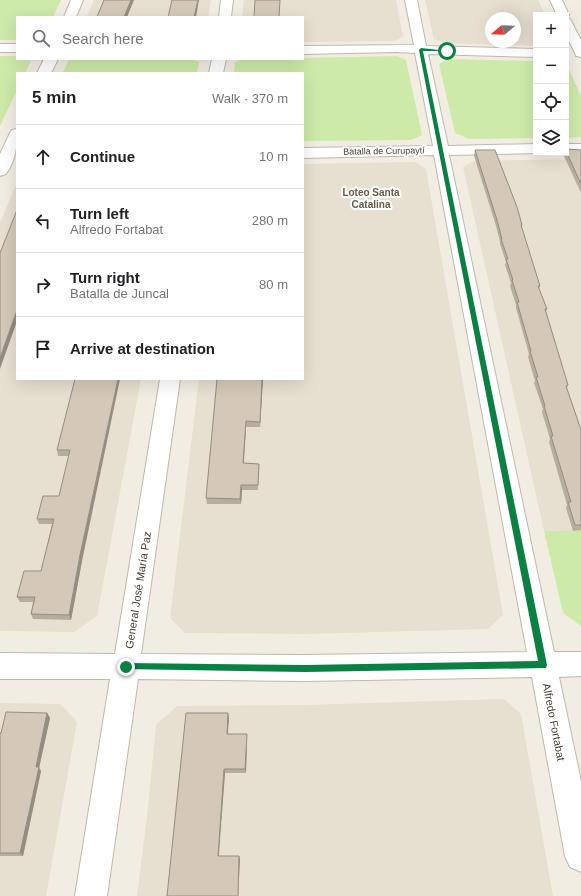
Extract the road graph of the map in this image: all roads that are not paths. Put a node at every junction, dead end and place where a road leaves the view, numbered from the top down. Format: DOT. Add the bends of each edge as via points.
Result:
graph roads {
  1 [pos="77,0"];
  2 [pos="227,0"];
  3 [pos="411,0"];
  4 [pos="556,0"];
  5 [pos="562,12"];
  6 [pos="70,16"];
  7 [pos="225,16"];
  8 [pos="569,28"];
  9 [pos="0,48"];
  10 [pos="16,48"];
  11 [pos="304,50"];
  12 [pos="421,50"];
  13 [pos="533,53"];
  14 [pos="581,53"];
  15 [pos="569,54"];
  16 [pos="50,60"];
  17 [pos="219,60"];
  18 [pos="44,72"];
  19 [pos="216,72"];
  20 [pos="16,135"];
  21 [pos="533,149"];
  22 [pos="569,149"];
  23 [pos="581,149"];
  24 [pos="9,150"];
  25 [pos="441,150"];
  26 [pos="304,153"];
  27 [pos="0,171"];
  28 [pos="170,380"];
  29 [pos="581,664"];
  30 [pos="543,665"];
  31 [pos="0,666"];
  32 [pos="126,667"];
  33 [pos="581,856"];
  34 [pos="91,896"];
  1 -- 6 [label="street"];
  2 -- 7 [label="street"];
  3 -- 12 [label="street, Alfredo Fortabat"];
  4 -- 5 [label="street"];
  8 -- 14 [label="street"];
  9 -- 10 [label="street"];
  11 -- 12 [label="street"];
  12 -- 13 [label="street"];
  12 -- 25 [label="street, Alfredo Fortabat"];
  14 -- 15 [label="street"];
  16 -- 18 [label="street"];
  17 -- 19 [label="street"];
  20 -- 24 [label="street"];
  21 -- 25 [label="street, Batalla de Curupaytí"];
  22 -- 23 [label="street"];
  24 -- 27 [label="street"];
  25 -- 26 [label="street, Batalla de Curupaytí"];
  25 -- 30 [label="street, Alfredo Fortabat"];
  28 -- 32 [label="street, General José María Paz"];
  29 -- 30 [label="street"];
  30 -- 32 [label="street"];
  30 -- 33 [label="street, Alfredo Fortabat"];
  31 -- 32 [label="street"];
  32 -- 34 [label="street, General José María Paz"];
}
